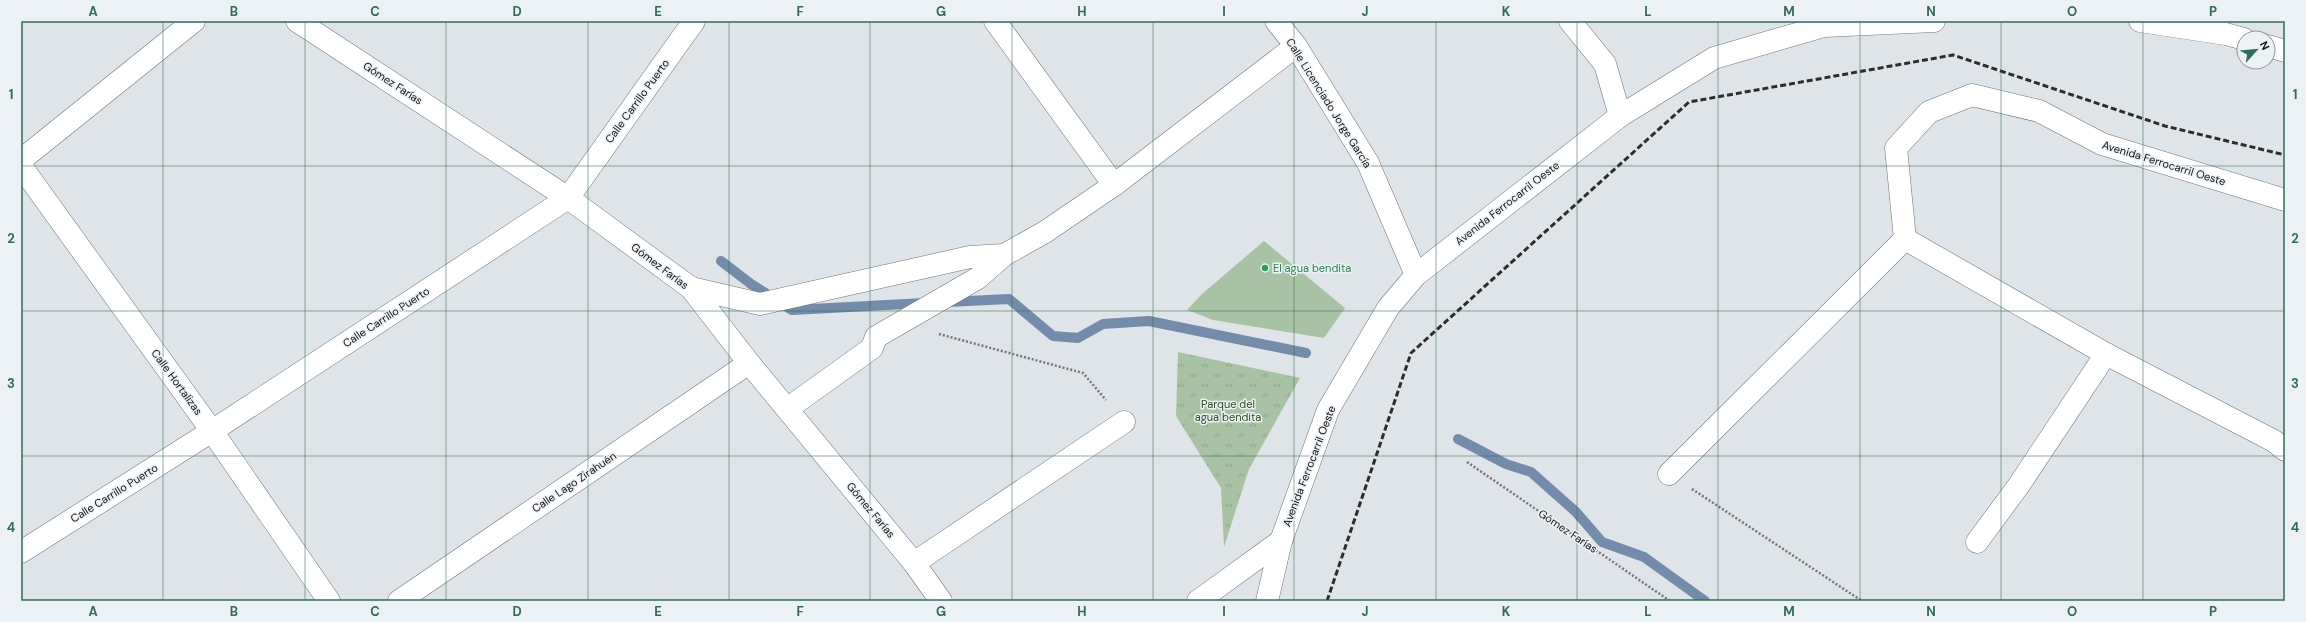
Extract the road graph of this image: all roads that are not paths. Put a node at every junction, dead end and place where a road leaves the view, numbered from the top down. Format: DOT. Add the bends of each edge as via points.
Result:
graph roads {
  1 [pos="194,21"];
  2 [pos="297,21"];
  3 [pos="694,21"];
  4 [pos="995,21"];
  5 [pos="1276,21"];
  6 [pos="1570,21"];
  7 [pos="1934,21"];
  8 [pos="2140,21"];
  9 [pos="1823,24"];
  10 [pos="2236,37"];
  11 [pos="1296,46"];
  12 [pos="1620,116"];
  13 [pos="21,160"];
  14 [pos="21,166"];
  15 [pos="1114,185"];
  16 [pos="568,198"];
  17 [pos="2285,200"];
  18 [pos="1905,239"];
  19 [pos="1004,255"];
  20 [pos="1416,275"];
  21 [pos="691,288"];
  22 [pos="2106,354"];
  23 [pos="749,363"];
  24 [pos="787,409"];
  25 [pos="1124,422"];
  26 [pos="212,431"];
  27 [pos="2285,450"];
  28 [pos="1669,474"];
  29 [pos="1281,541"];
  30 [pos="1977,542"];
  31 [pos="21,552"];
  32 [pos="914,563"];
  33 [pos="329,601"];
  34 [pos="399,601"];
  35 [pos="940,601"];
  36 [pos="1198,601"];
  37 [pos="1267,601"];
  1 -- 13 [label="street"];
  2 -- 16 [label="street, Gómez Farías"];
  3 -- 16 [label="street, Calle Carrillo Puerto"];
  4 -- 15 [label="street"];
  5 -- 11 [label="street, Calle Licenciado Jorge García"];
  6 -- 12 [label="street" via="1605,64"];
  7 -- 9 [label="street, Avenida Ferrocarril Oeste"];
  8 -- 10 [label="street"];
  9 -- 12 [label="street, Avenida Ferrocarril Oeste" via="1714,58"];
  11 -- 15 [label="street"];
  11 -- 20 [label="street, Calle Licenciado Jorge García" via="1368,163"];
  12 -- 20 [label="street, Avenida Ferrocarril Oeste"];
  14 -- 26 [label="street, Calle Hortalizas"];
  15 -- 19 [label="street" via="1045,232"];
  16 -- 21 [label="street, Gómez Farías"];
  16 -- 26 [label="street, Calle Carrillo Puerto"];
  17 -- 18 [label="street, Avenida Ferrocarril Oeste" via="2102,144 2039,112 1972,96 1929,112 1896,148"];
  18 -- 22 [label="street"];
  18 -- 28 [label="street"];
  19 -- 21 [label="street" via="970,257 760,304"];
  19 -- 24 [label="street" via="978,278 876,337 872,348"];
  20 -- 29 [label="street, Avenida Ferrocarril Oeste" via="1388,308 1328,410"];
  21 -- 23 [label="street, Gómez Farías"];
  22 -- 27 [label="street" via="2274,441"];
  22 -- 30 [label="street" via="2019,485"];
  23 -- 24 [label="street, Gómez Farías"];
  23 -- 34 [label="street, Calle Lago Zirahuén"];
  24 -- 32 [label="street, Gómez Farías"];
  25 -- 32 [label="street"];
  26 -- 31 [label="street, Calle Carrillo Puerto"];
  26 -- 33 [label="street, Calle Hortalizas"];
  29 -- 36 [label="street"];
  29 -- 37 [label="street, Avenida Ferrocarril Oeste"];
  32 -- 35 [label="street, Gómez Farías"];
}
